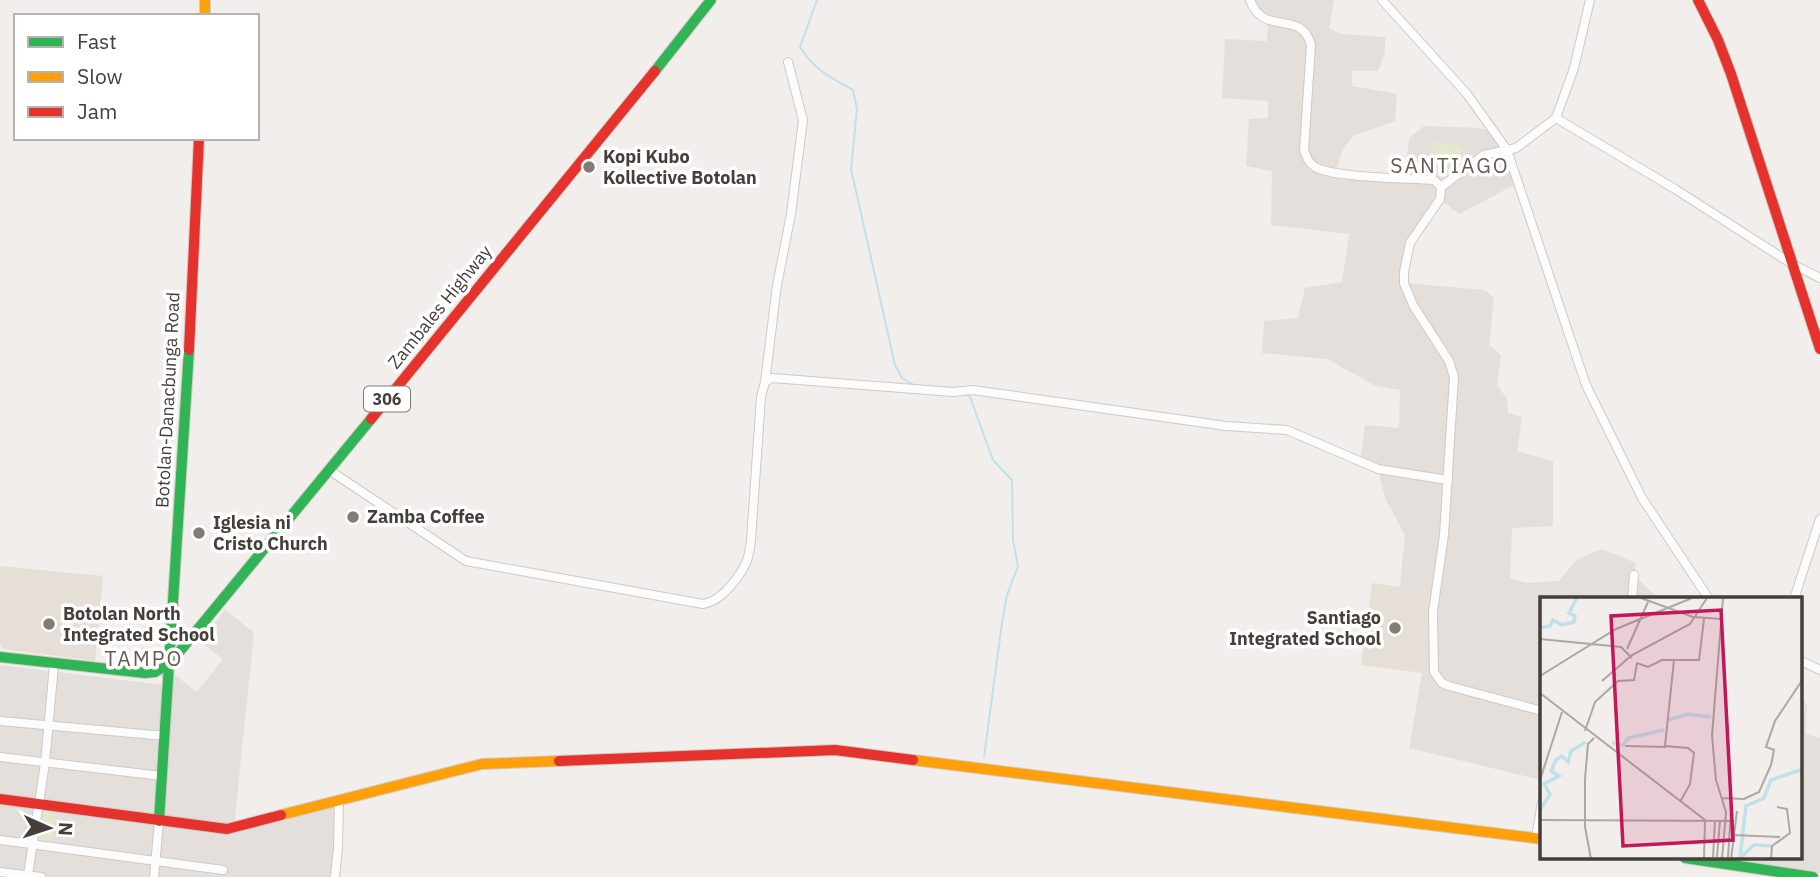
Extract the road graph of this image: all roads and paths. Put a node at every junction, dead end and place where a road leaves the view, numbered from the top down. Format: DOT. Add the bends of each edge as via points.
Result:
graph roads {
  1 [pos="711,0"];
  2 [pos="1250,0"];
  3 [pos="1382,0"];
  4 [pos="1590,0"];
  5 [pos="1698,0"];
  6 [pos="788,62"];
  7 [pos="1556,118"];
  8 [pos="199,140"];
  9 [pos="1507,150"];
  10 [pos="1441,187"];
  11 [pos="1792,264"];
  12 [pos="1820,278"];
  13 [pos="1820,349"];
  14 [pos="765,382"];
  15 [pos="329,470"];
  16 [pos="1448,480"];
  17 [pos="1820,519"];
  18 [pos="1634,575"];
  19 [pos="1632,597"];
  20 [pos="1708,597"];
  21 [pos="1795,597"];
  22 [pos="0,657"];
  23 [pos="1802,661"];
  24 [pos="170,663"];
  25 [pos="54,665"];
  26 [pos="1820,670"];
  27 [pos="1540,710"];
  28 [pos="0,721"];
  29 [pos="48,727"];
  30 [pos="165,736"];
  31 [pos="0,757"];
  32 [pos="45,763"];
  33 [pos="162,776"];
  34 [pos="0,799"];
  35 [pos="339,801"];
  36 [pos="38,805"];
  37 [pos="159,821"];
  38 [pos="1539,839"];
  39 [pos="0,840"];
  40 [pos="33,843"];
  41 [pos="156,860"];
  42 [pos="1713,860"];
  43 [pos="1756,863"];
  44 [pos="203,867"];
  45 [pos="223,870"];
  46 [pos="0,872"];
  47 [pos="28,875"];
  48 [pos="41,877"];
  49 [pos="154,877"];
  50 [pos="203,877"];
  51 [pos="335,877"];
  52 [pos="1813,877"];
  1 -- 15 [label="street, Zambales Highway / 306"];
  2 -- 10 [label="street" via="1261,17 1304,29 1309,38 1304,150 1315,167 1434,180"];
  3 -- 9 [label="street" via="1466,94"];
  4 -- 7 [label="street"];
  5 -- 11 [label="street" via="1731,74"];
  6 -- 14 [label="street" via="803,121"];
  7 -- 9 [label="street" via="1528,141"];
  7 -- 11 [label="street"];
  8 -- 24 [label="street, Botolan-Danacbunga Road"];
  9 -- 10 [label="street" via="1484,155"];
  9 -- 20 [label="street" via="1586,385 1642,498"];
  10 -- 16 [label="street" via="1440,199 1410,243 1404,283 1454,377"];
  11 -- 12 [label="street"];
  11 -- 13 [label="street"];
  14 -- 15 [label="street" via="748,559 729,587 709,603 466,561"];
  14 -- 16 [label="street" via="772,378 985,391 1226,426 1287,430 1378,469"];
  15 -- 24 [label="street, Zambales Highway / 306"];
  16 -- 27 [label="street" via="1433,612 1434,672 1449,686"];
  17 -- 21 [label="street"];
  18 -- 19 [label="street"];
  22 -- 25 [label="street"];
  23 -- 26 [label="street"];
  24 -- 25 [label="street" via="145,673"];
  24 -- 30 [label="street, Botolan-Danacbunga Road"];
  25 -- 29 [label="street"];
  28 -- 29 [label="street"];
  29 -- 30 [label="street"];
  29 -- 32 [label="street"];
  30 -- 33 [label="street, Botolan-Danacbunga Road"];
  31 -- 32 [label="street"];
  32 -- 33 [label="street"];
  32 -- 36 [label="street"];
  33 -- 37 [label="street, Botolan-Danacbunga Road"];
  34 -- 36 [label="street"];
  35 -- 37 [label="street" via="227,830"];
  35 -- 38 [label="street" via="482,764 835,750"];
  35 -- 51 [label="street"];
  36 -- 37 [label="street"];
  36 -- 40 [label="street"];
  37 -- 41 [label="street"];
  39 -- 40 [label="street"];
  40 -- 41 [label="street"];
  40 -- 47 [label="street"];
  41 -- 44 [label="street"];
  41 -- 49 [label="street"];
  42 -- 43 [label="street"];
  43 -- 52 [label="street"];
  44 -- 45 [label="street"];
  44 -- 50 [label="street"];
  46 -- 47 [label="street"];
  47 -- 48 [label="street"];
}
